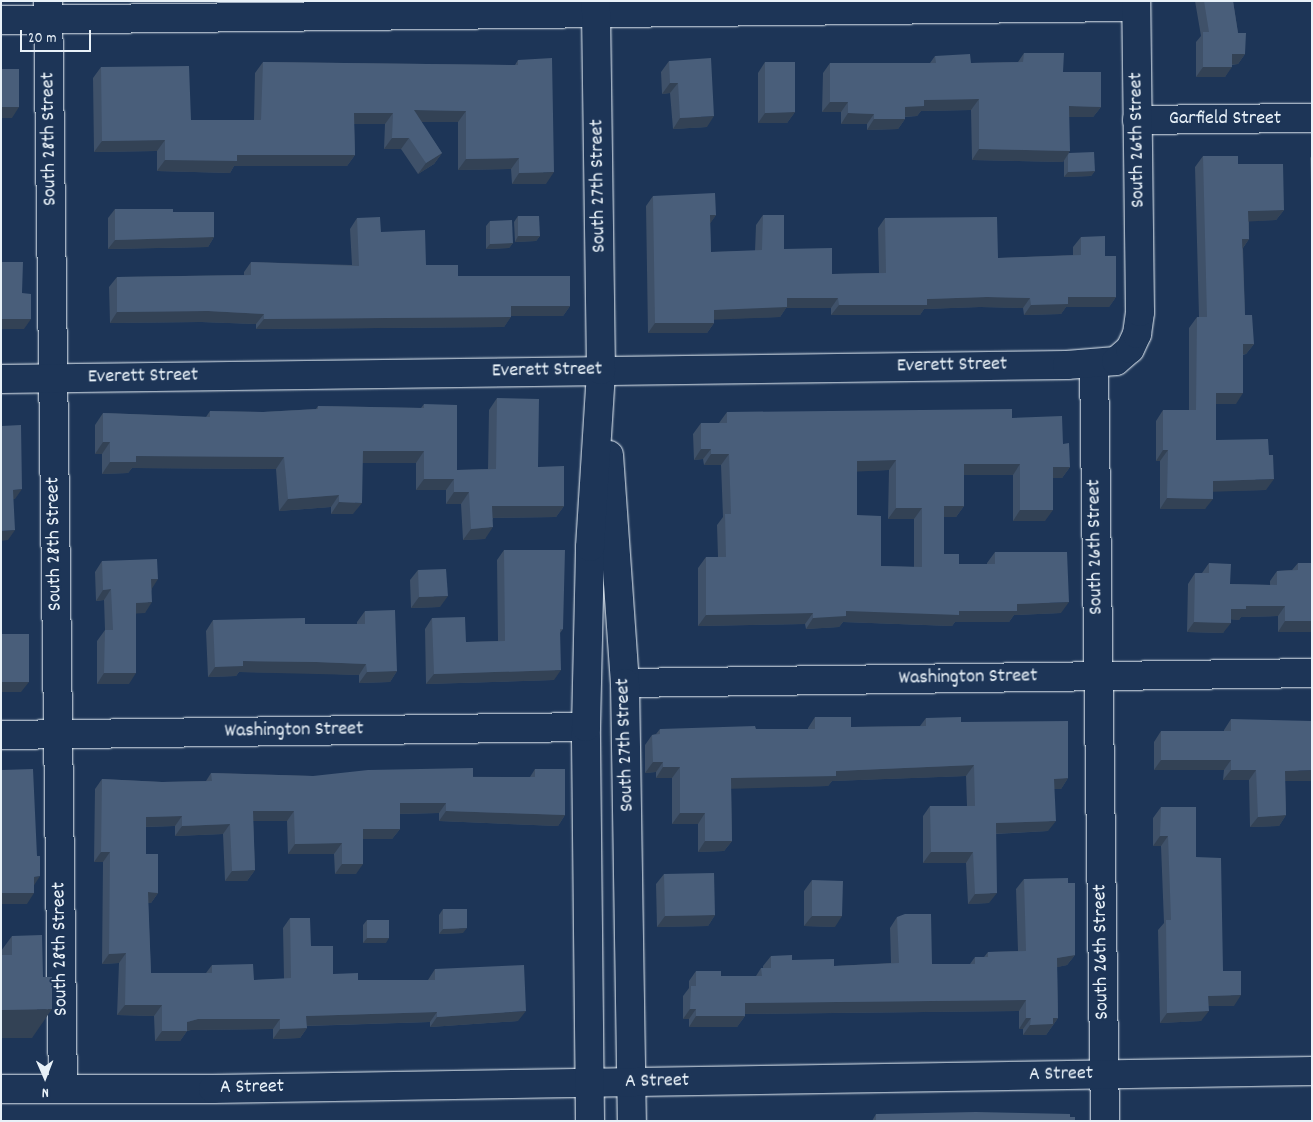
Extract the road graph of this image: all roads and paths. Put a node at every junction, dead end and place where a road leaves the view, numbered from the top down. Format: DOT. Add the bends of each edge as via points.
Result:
graph roads {
  1 [pos="1136,4"];
  2 [pos="596,7"];
  3 [pos="48,10"];
  4 [pos="1,20"];
  5 [pos="1312,118"];
  6 [pos="1137,120"];
  7 [pos="1094,364"];
  8 [pos="601,370"];
  9 [pos="1,378"];
  10 [pos="53,378"];
  11 [pos="1312,673"];
  12 [pos="1097,676"];
  13 [pos="624,683"];
  14 [pos="586,727"];
  15 [pos="1,734"];
  16 [pos="58,734"];
  17 [pos="1312,1071"];
  18 [pos="1104,1074"];
  19 [pos="632,1082"];
  20 [pos="590,1083"];
  21 [pos="63,1088"];
  22 [pos="1,1089"];
  23 [pos="590,1121"];
  24 [pos="632,1121"];
  25 [pos="1104,1121"];
  1 -- 2 [label="street"];
  1 -- 6 [label="street, South 26th Street"];
  2 -- 3 [label="street"];
  2 -- 8 [label="street, South 27th Street"];
  3 -- 4 [label="street"];
  3 -- 10 [label="street, South 28th Street"];
  5 -- 6 [label="street, Garfield Street"];
  6 -- 7 [label="street, South 26th Street" via="1137,334 1130,349 1116,361"];
  7 -- 8 [label="street, Everett Street"];
  7 -- 12 [label="street, South 26th Street"];
  8 -- 10 [label="street, Everett Street"];
  8 -- 13 [label="street, South 27th Street" via="618,546"];
  8 -- 14 [label="street, South 27th Street" via="590,547"];
  9 -- 10 [label="street, Everett Street"];
  10 -- 16 [label="street, South 28th Street"];
  11 -- 12 [label="street, Washington Street"];
  12 -- 13 [label="street, Washington Street"];
  12 -- 18 [label="street, South 26th Street"];
  13 -- 19 [label="street, South 27th Street"];
  14 -- 16 [label="street, Washington Street"];
  14 -- 20 [label="street, South 27th Street"];
  15 -- 16 [label="street, Washington Street"];
  16 -- 21 [label="street, South 28th Street"];
  17 -- 18 [label="street, A Street"];
  18 -- 19 [label="street, A Street"];
  18 -- 25 [label="street, South 26th Street"];
  19 -- 20 [label="street, A Street"];
  19 -- 24 [label="street, South 27th Street"];
  20 -- 21 [label="street, A Street"];
  20 -- 23 [label="street, South 27th Street"];
  21 -- 22 [label="street, A Street"];
}
